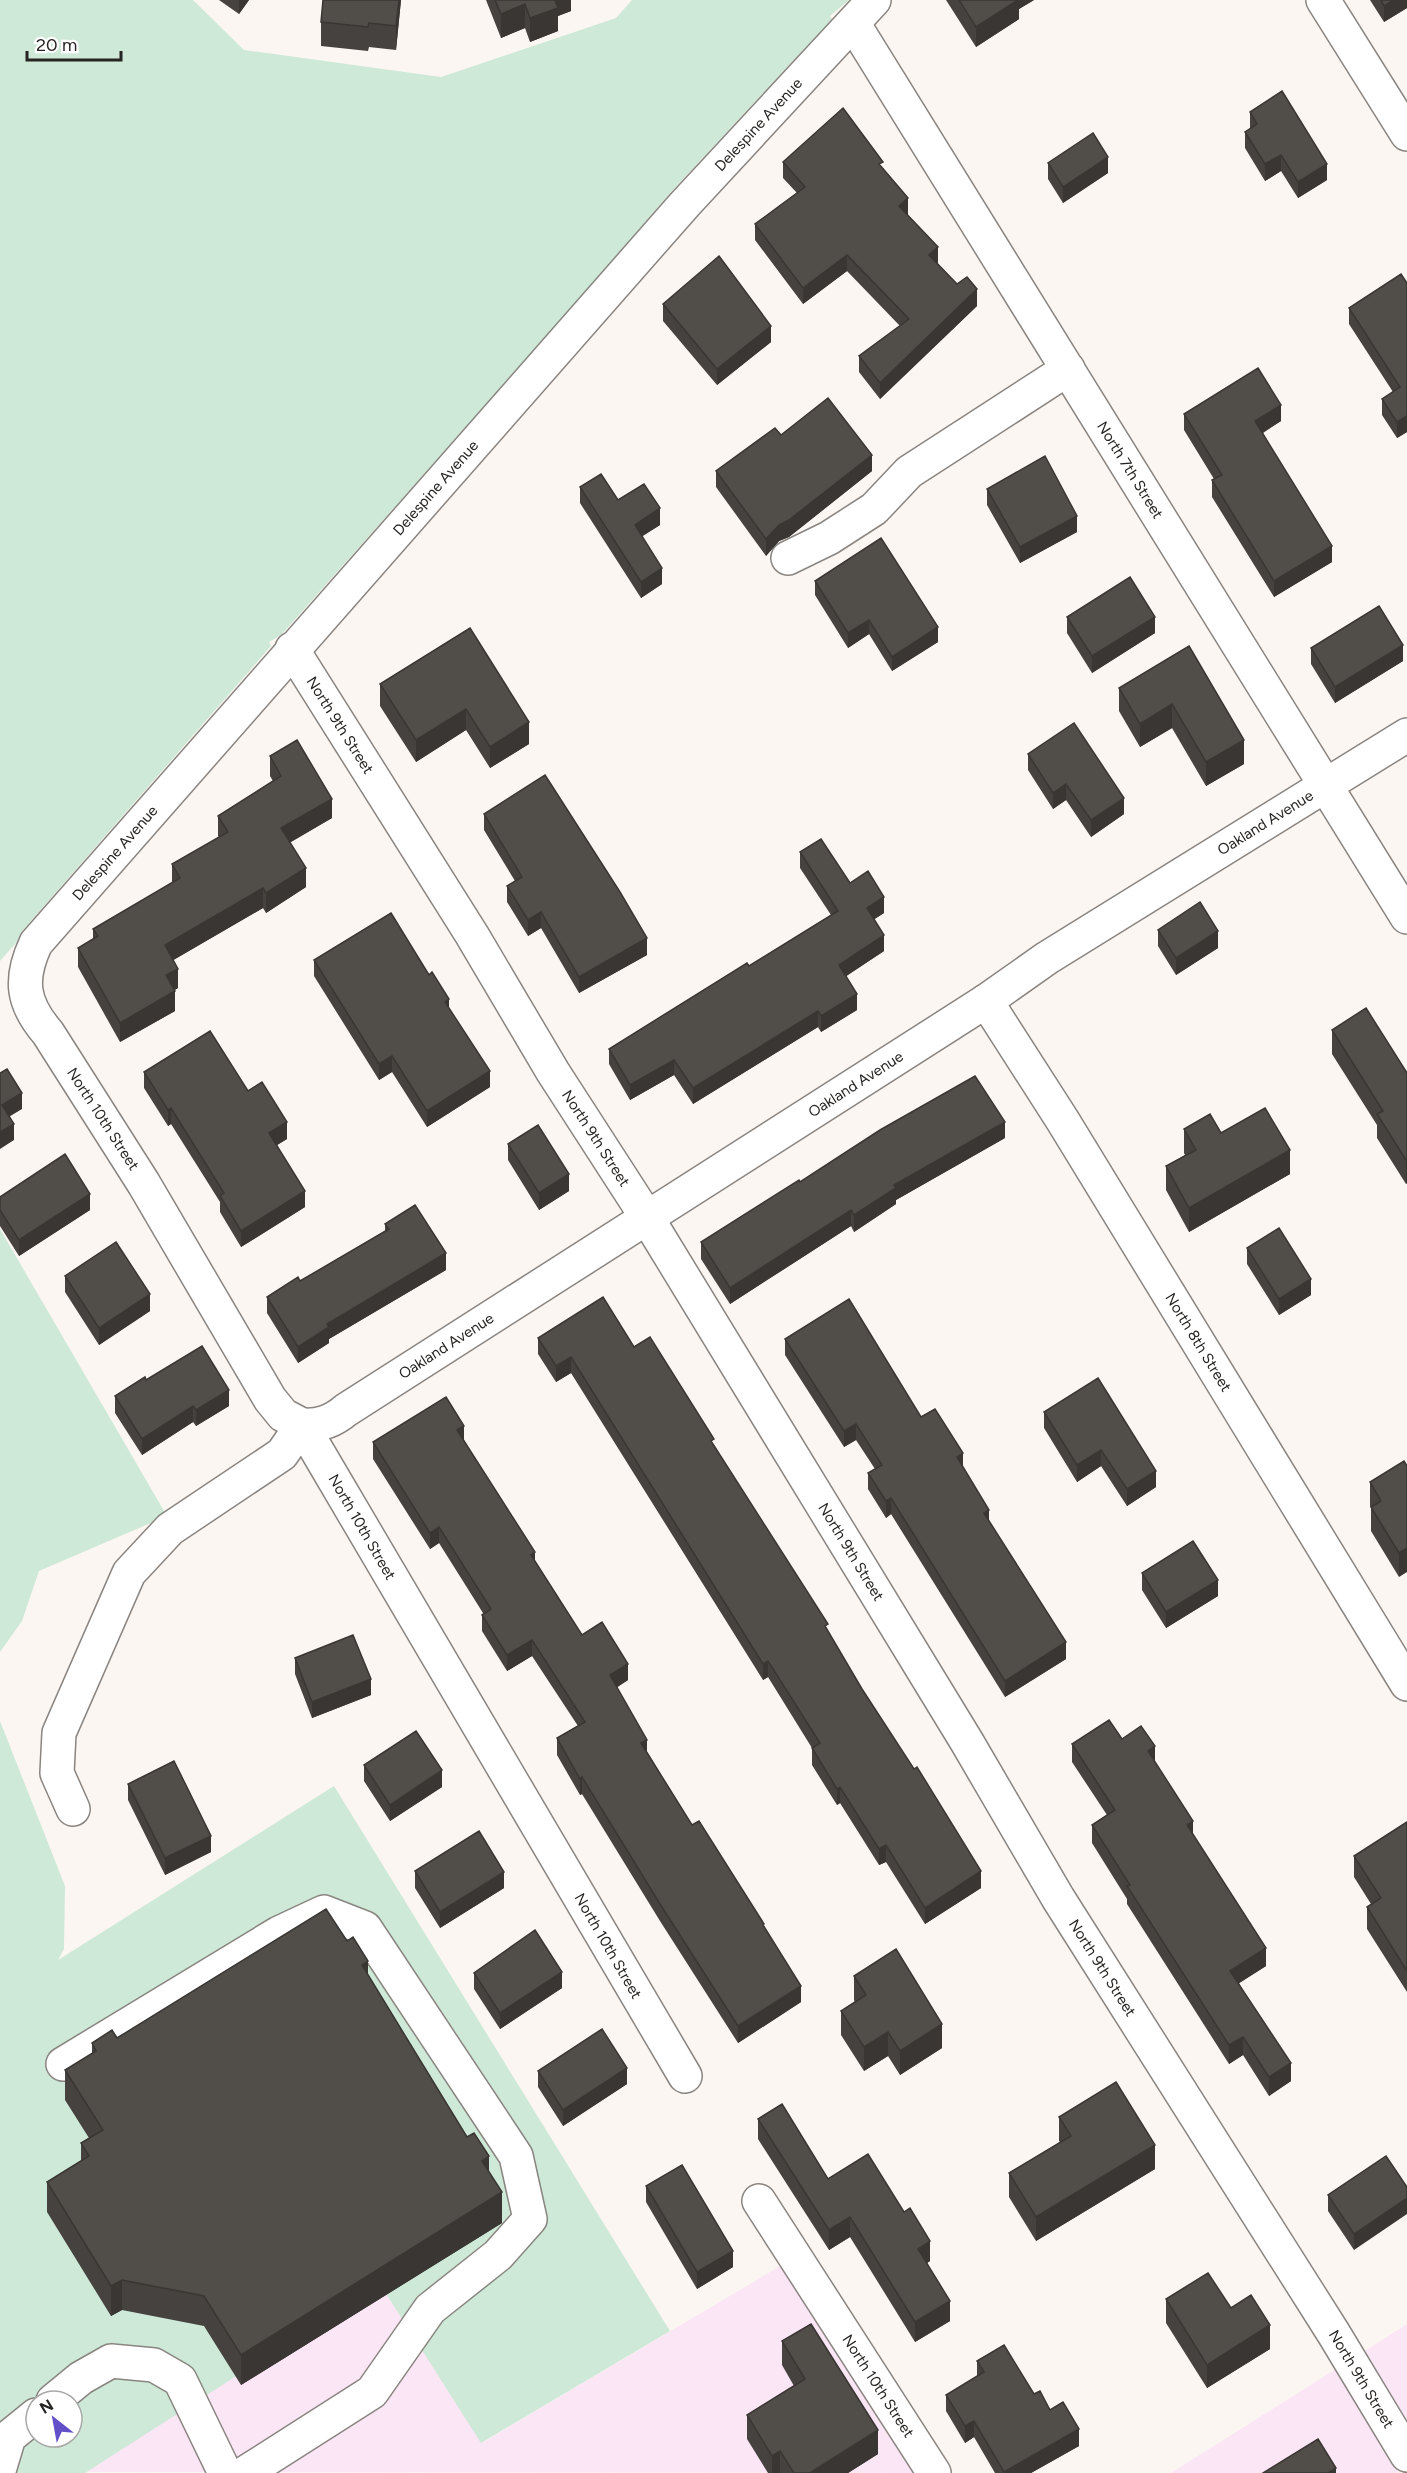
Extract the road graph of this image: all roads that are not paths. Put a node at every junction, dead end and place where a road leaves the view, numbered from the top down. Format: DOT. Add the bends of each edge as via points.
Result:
graph roads {
  1 [pos="1323,0"];
  2 [pos="864,11"];
  3 [pos="1407,134"];
  4 [pos="1068,369"];
  5 [pos="788,558"];
  6 [pos="292,650"];
  7 [pos="1407,735"];
  8 [pos="1327,785"];
  9 [pos="1407,917"];
  10 [pos="25,990"];
  11 [pos="986,1001"];
  12 [pos="646,1216"];
  13 [pos="302,1425"];
  14 [pos="1407,1684"];
  15 [pos="73,1809"];
  16 [pos="63,2064"];
  17 [pos="685,2076"];
  18 [pos="759,2201"];
  19 [pos="68,2389"];
  20 [pos="24,2425"];
  21 [pos="1407,2455"];
  22 [pos="0,2467"];
  23 [pos="225,2473"];
  24 [pos="245,2473"];
  25 [pos="934,2473"];
  1 -- 3 [label="street"];
  2 -- 4 [label="street, North 7th Street"];
  2 -- 6 [label="street, Delespine Avenue" via="684,205"];
  4 -- 5 [label="street" via="909,472 874,509"];
  4 -- 8 [label="street, North 7th Street"];
  6 -- 10 [label="street, Delespine Avenue" via="36,943 27,961"];
  6 -- 12 [label="street, North 9th Street"];
  7 -- 8 [label="street, Oakland Avenue"];
  8 -- 9 [label="street, North 7th Street"];
  8 -- 11 [label="street, Oakland Avenue" via="1047,958"];
  10 -- 13 [label="street, North 10th Street" via="35,1018 144,1184 270,1399 283,1415"];
  11 -- 12 [label="street, Oakland Avenue"];
  11 -- 14 [label="street, North 8th Street" via="1064,1121"];
  12 -- 13 [label="street, Oakland Avenue" via="335,1419"];
  12 -- 21 [label="street, North 9th Street" via="1058,1898"];
  13 -- 15 [label="street" via="282,1454 170,1529 129,1573 59,1733 57,1773"];
  13 -- 17 [label="street, North 10th Street"];
  16 -- 24 [label="street" via="279,1933 324,1912 365,1928 516,2156 530,2219 498,2255 430,2308 372,2392"];
  18 -- 25 [label="street, North 10th Street"];
  19 -- 23 [label="street" via="111,2361 154,2365 180,2380"];
  20 -- 22 [label="street" via="9,2437"];
}
